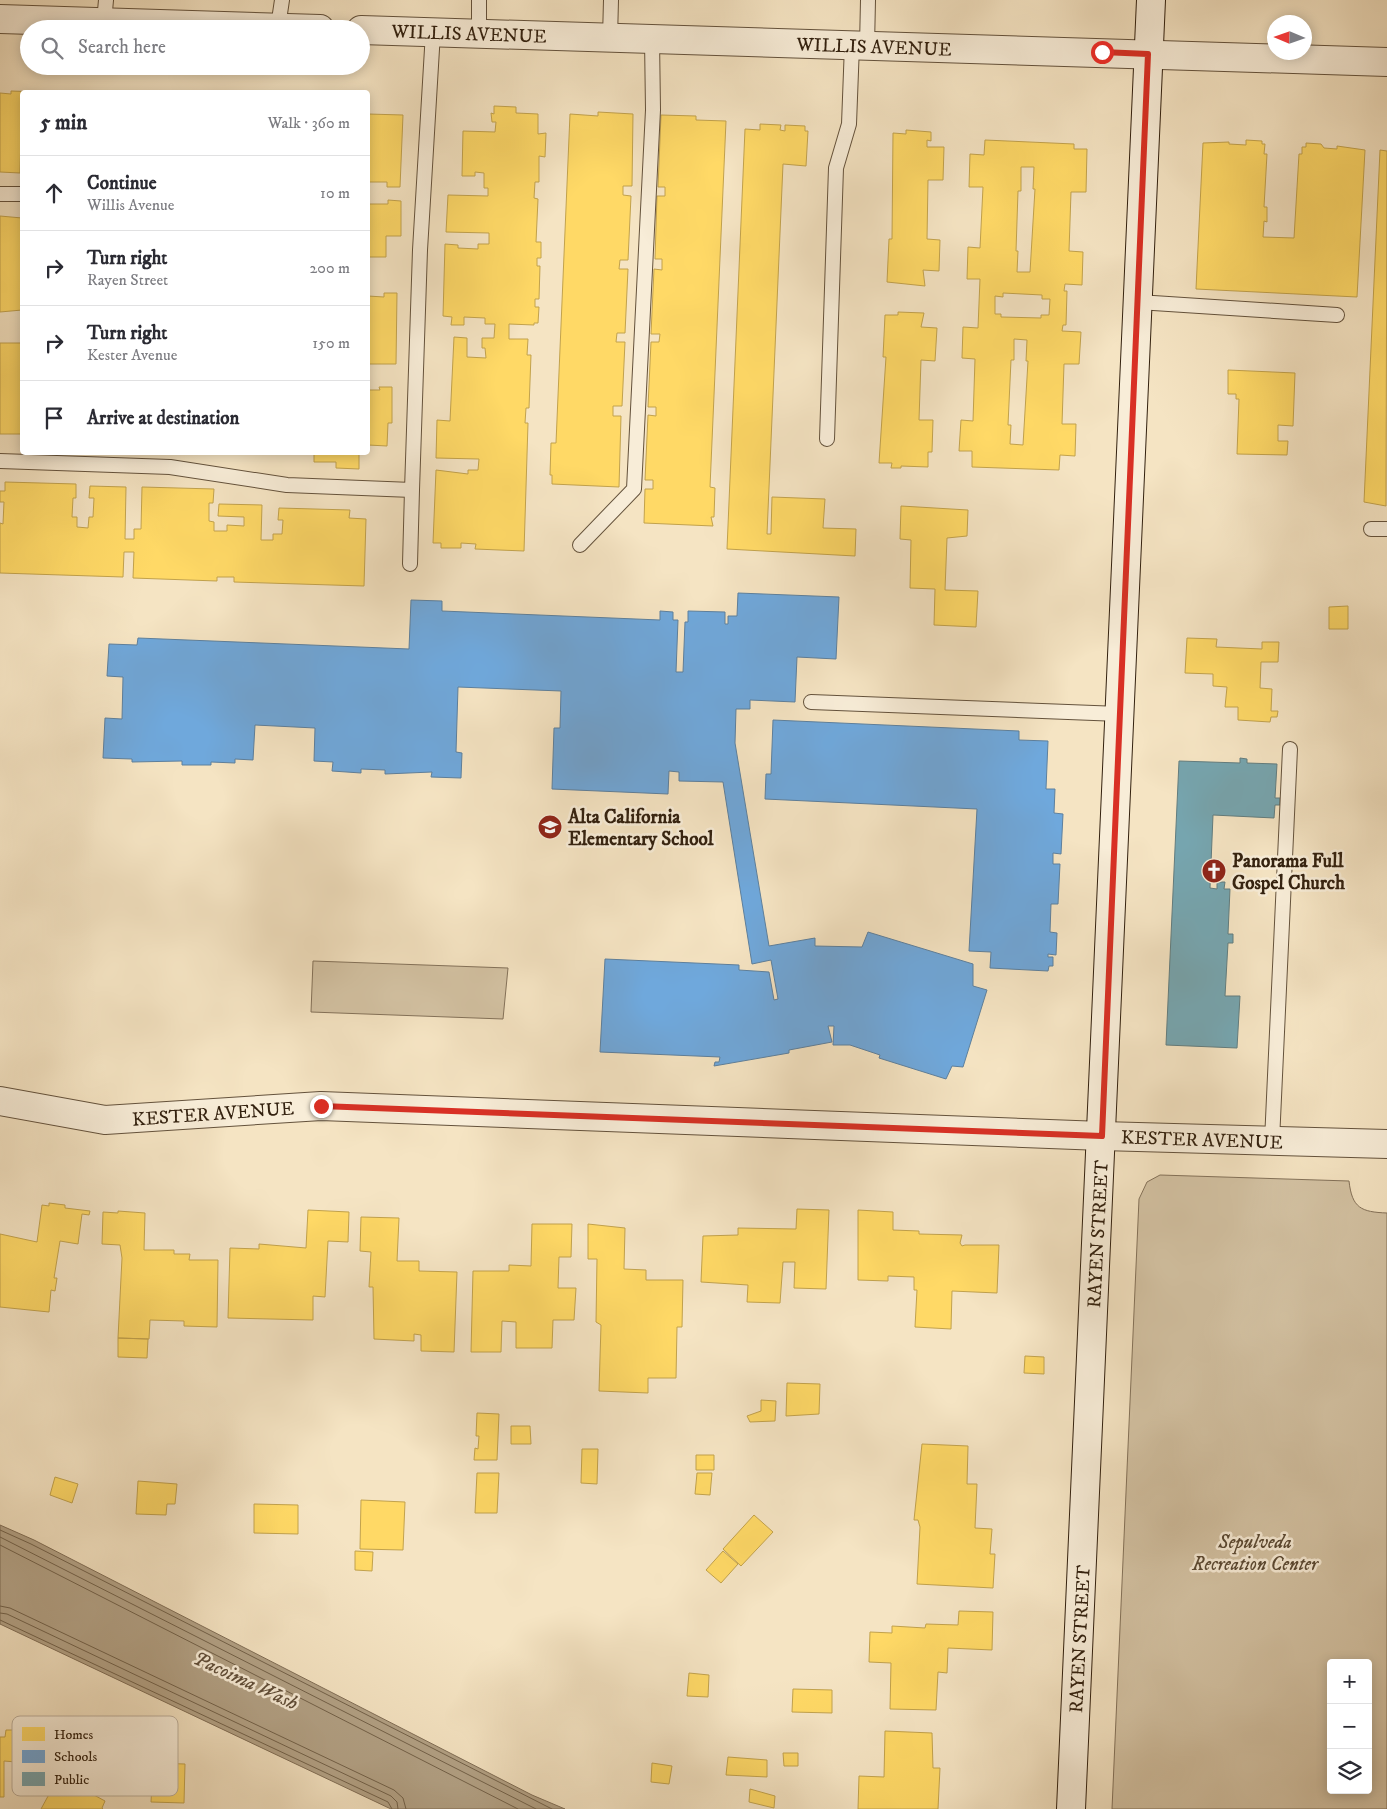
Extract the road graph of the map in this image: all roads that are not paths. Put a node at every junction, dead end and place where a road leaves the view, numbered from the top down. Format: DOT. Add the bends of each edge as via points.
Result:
graph roads {
  1 [pos="282,0"];
  2 [pos="479,0"];
  3 [pos="611,0"];
  4 [pos="868,0"];
  5 [pos="1151,0"];
  6 [pos="105,11"];
  7 [pos="0,19"];
  8 [pos="202,20"];
  9 [pos="279,20"];
  10 [pos="370,30"];
  11 [pos="433,32"];
  12 [pos="479,33"];
  13 [pos="610,38"];
  14 [pos="652,39"];
  15 [pos="859,45"];
  16 [pos="1148,54"];
  17 [pos="1387,62"];
  18 [pos="0,194"];
  19 [pos="20,194"];
  20 [pos="1138,302"];
  21 [pos="1337,315"];
  22 [pos="827,439"];
  23 [pos="0,461"];
  24 [pos="412,490"];
  25 [pos="1371,529"];
  26 [pos="1387,529"];
  27 [pos="580,545"];
  28 [pos="410,564"];
  29 [pos="811,702"];
  30 [pos="1120,714"];
  31 [pos="1290,749"];
  32 [pos="0,1101"];
  33 [pos="1102,1136"];
  34 [pos="1272,1141"];
  35 [pos="1387,1144"];
  36 [pos="1071,1809"];
  1 -- 9 [label="lane"];
  2 -- 12 [label="lane"];
  3 -- 13 [label="lane"];
  4 -- 15 [label="lane"];
  5 -- 16 [label="street, RAYEN STREET"];
  6 -- 7 [label="street"];
  6 -- 8 [label="street"];
  10 -- 11 [label="street, WILLIS AVENUE"];
  11 -- 12 [label="street, WILLIS AVENUE"];
  11 -- 24 [label="lane" via="420,250"];
  12 -- 13 [label="street, WILLIS AVENUE"];
  13 -- 14 [label="street, WILLIS AVENUE"];
  14 -- 15 [label="street, WILLIS AVENUE"];
  14 -- 27 [label="lane" via="653,110 634,489"];
  15 -- 16 [label="street, WILLIS AVENUE"];
  15 -- 22 [label="lane" via="848,124 836,168"];
  16 -- 17 [label="street, WILLIS AVENUE"];
  16 -- 20 [label="street, RAYEN STREET"];
  18 -- 19 [label="lane"];
  20 -- 21 [label="lane"];
  20 -- 30 [label="street, RAYEN STREET"];
  23 -- 24 [label="lane" via="170,466 287,485"];
  24 -- 28 [label="lane"];
  25 -- 26 [label="lane"];
  29 -- 30 [label="lane"];
  30 -- 33 [label="street, RAYEN STREET"];
  31 -- 34 [label="lane"];
  32 -- 33 [label="street, KESTER AVENUE" via="105,1120 321,1106"];
  33 -- 34 [label="street, KESTER AVENUE"];
  33 -- 36 [label="street, RAYEN STREET"];
  34 -- 35 [label="street, KESTER AVENUE"];
}
